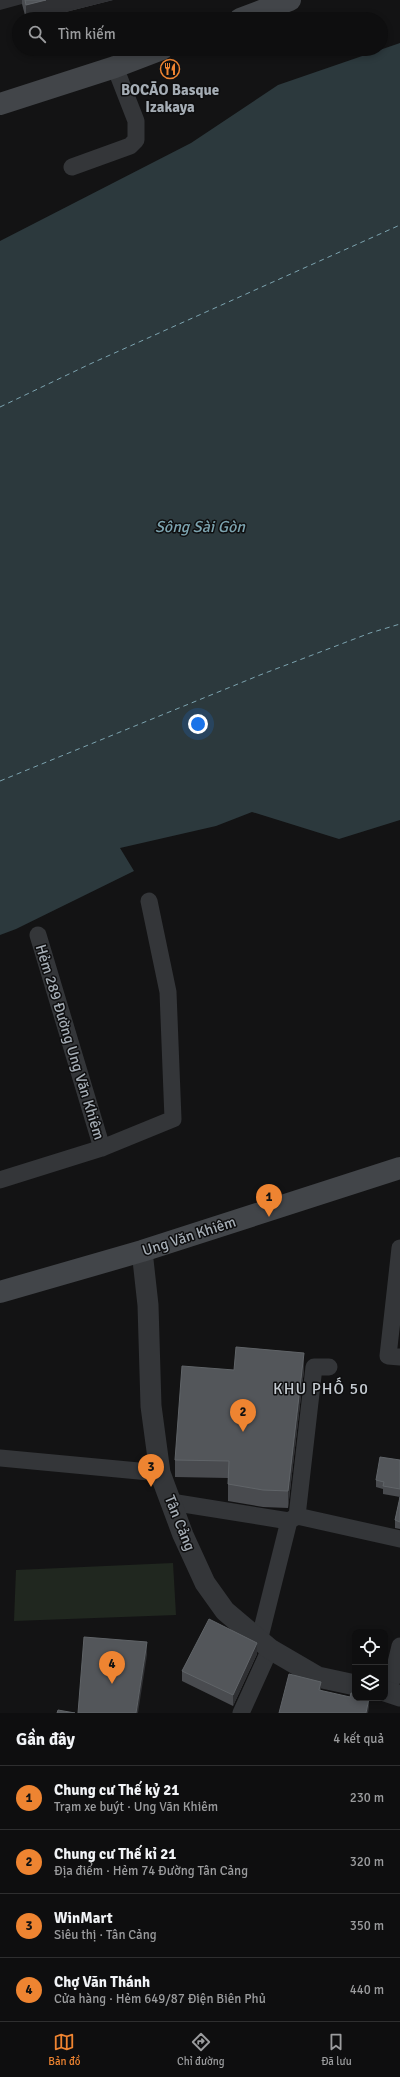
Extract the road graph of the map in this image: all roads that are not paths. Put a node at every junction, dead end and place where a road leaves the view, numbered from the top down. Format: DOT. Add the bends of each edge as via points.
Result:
graph roads {
  1 [pos="288,0"];
  2 [pos="258,12"];
  3 [pos="144,56"];
  4 [pos="115,67"];
  5 [pos="0,104"];
  6 [pos="72,167"];
  7 [pos="149,901"];
  8 [pos="38,935"];
  9 [pos="102,1148"];
  10 [pos="400,1168"];
  11 [pos="0,1180"];
  12 [pos="400,1248"];
  13 [pos="142,1251"];
  14 [pos="0,1292"];
  15 [pos="400,1357"];
  16 [pos="329,1367"];
  17 [pos="0,1458"];
  18 [pos="160,1473"];
  19 [pos="171,1502"];
  20 [pos="293,1519"];
  21 [pos="400,1539"];
  22 [pos="265,1645"];
  23 [pos="400,1646"];
  24 [pos="352,1684"];
  25 [pos="391,1693"];
  26 [pos="241,1713"];
  1 -- 2 [label="main road"];
  3 -- 4 [label="main road"];
  4 -- 5 [label="main road"];
  4 -- 6 [label="street" via="136,121 136,140 130,146"];
  7 -- 9 [label="street" via="168,992 173,1119"];
  8 -- 9 [label="street, Hẻm 289 Đường Ung Văn Khiêm"];
  9 -- 11 [label="street"];
  10 -- 13 [label="main road, Ung Văn Khiêm"];
  12 -- 15 [label="street" via="388,1356"];
  13 -- 14 [label="main road, Ung Văn Khiêm"];
  13 -- 18 [label="street, Tân Cảng" via="148,1305 152,1406"];
  16 -- 20 [label="street" via="314,1367"];
  17 -- 18 [label="street"];
  18 -- 19 [label="street, Tân Cảng"];
  19 -- 20 [label="street"];
  19 -- 22 [label="street, Tân Cảng" via="205,1583 225,1611"];
  20 -- 21 [label="street"];
  20 -- 22 [label="street"];
  22 -- 24 [label="street, Tân Cảng" via="318,1677"];
  22 -- 26 [label="street"];
  23 -- 25 [label="street"];
}
